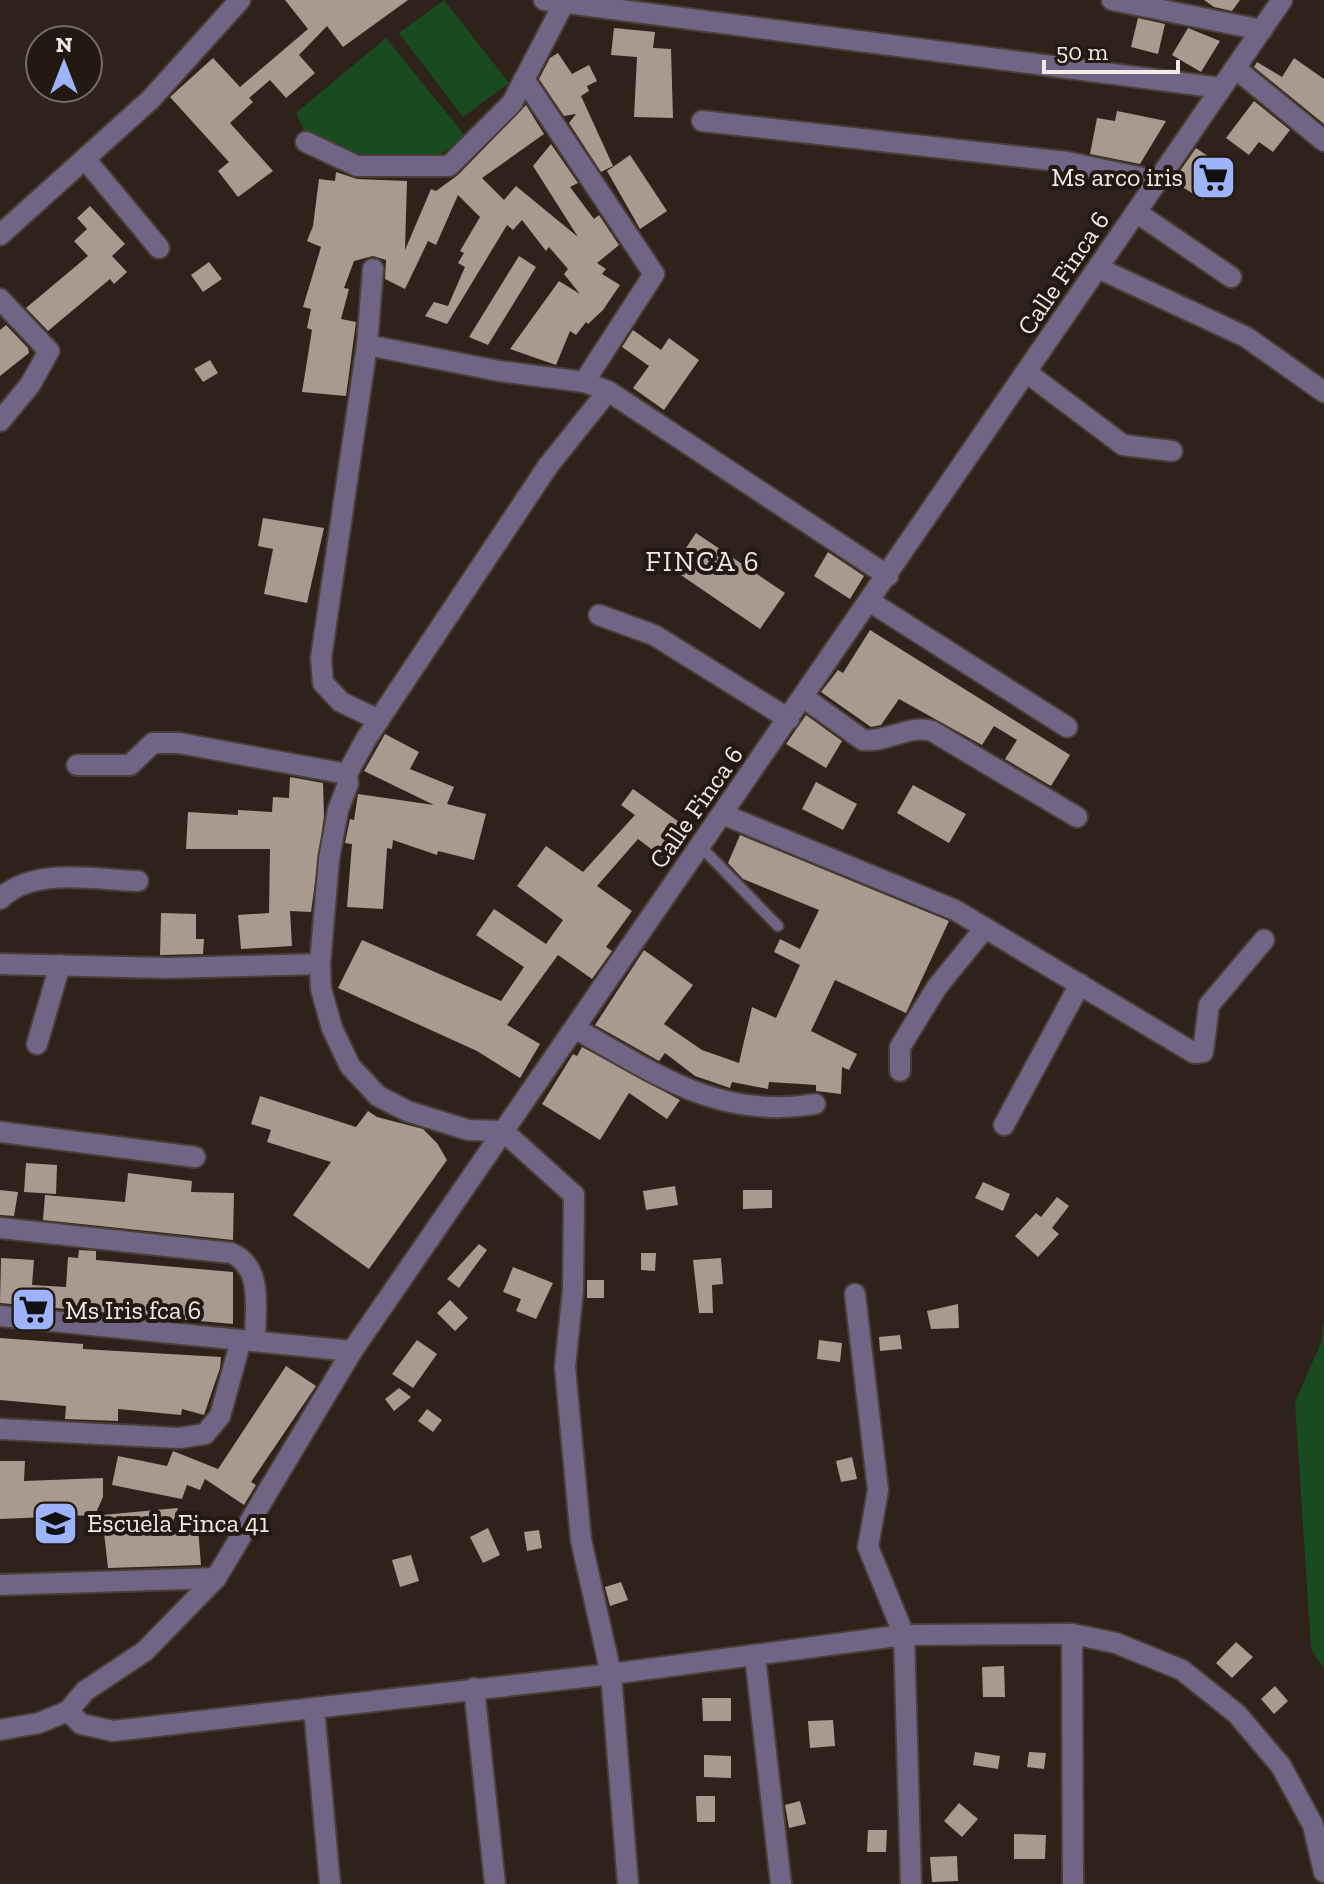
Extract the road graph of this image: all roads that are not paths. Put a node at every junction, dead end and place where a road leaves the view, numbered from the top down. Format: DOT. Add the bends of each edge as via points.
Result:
graph roads {
  1 [pos="240,0"];
  2 [pos="544,0"];
  3 [pos="1112,0"];
  4 [pos="1282,0"];
  5 [pos="564,3"];
  6 [pos="1262,30"];
  7 [pos="1235,68"];
  8 [pos="524,79"];
  9 [pos="1221,88"];
  10 [pos="702,121"];
  11 [pos="1324,141"];
  12 [pos="306,142"];
  13 [pos="85,159"];
  14 [pos="1157,181"];
  15 [pos="1136,212"];
  16 [pos="0,235"];
  17 [pos="159,248"];
  18 [pos="1098,268"];
  19 [pos="373,269"];
  20 [pos="1231,277"];
  21 [pos="0,299"];
  22 [pos="367,345"];
  23 [pos="1026,372"];
  24 [pos="584,382"];
  25 [pos="608,391"];
  26 [pos="1324,392"];
  27 [pos="0,421"];
  28 [pos="1172,451"];
  29 [pos="888,576"];
  30 [pos="869,601"];
  31 [pos="599,615"];
  32 [pos="803,697"];
  33 [pos="789,719"];
  34 [pos="379,720"];
  35 [pos="1067,727"];
  36 [pos="77,765"];
  37 [pos="347,774"];
  38 [pos="722,814"];
  39 [pos="1077,817"];
  40 [pos="700,846"];
  41 [pos="138,881"];
  42 [pos="0,899"];
  43 [pos="778,926"];
  44 [pos="985,928"];
  45 [pos="1264,940"];
  46 [pos="0,964"];
  47 [pos="320,964"];
  48 [pos="60,965"];
  49 [pos="1080,984"];
  50 [pos="576,1029"];
  51 [pos="37,1044"];
  52 [pos="900,1071"];
  53 [pos="815,1104"];
  54 [pos="1004,1125"];
  55 [pos="503,1131"];
  56 [pos="0,1132"];
  57 [pos="195,1157"];
  58 [pos="0,1228"];
  59 [pos="855,1294"];
  60 [pos="0,1316"];
  61 [pos="248,1340"];
  62 [pos="352,1351"];
  63 [pos="0,1429"];
  64 [pos="216,1578"];
  65 [pos="0,1585"];
  66 [pos="1072,1634"];
  67 [pos="904,1635"];
  68 [pos="755,1656"];
  69 [pos="611,1674"];
  70 [pos="474,1688"];
  71 [pos="314,1708"];
  72 [pos="68,1711"];
  73 [pos="0,1730"];
  74 [pos="1324,1872"];
  75 [pos="330,1884"];
  76 [pos="495,1884"];
  77 [pos="628,1884"];
  78 [pos="781,1884"];
  79 [pos="911,1884"];
  80 [pos="1073,1884"];
  1 -- 13 [label="street" via="151,99"];
  2 -- 5 [label="street"];
  3 -- 6 [label="street"];
  4 -- 6 [label="street, Calle Finca 6"];
  5 -- 8 [label="street"];
  5 -- 9 [label="street"];
  6 -- 7 [label="street, Calle Finca 6"];
  7 -- 9 [label="street, Calle Finca 6"];
  7 -- 11 [label="street"];
  8 -- 12 [label="street" via="512,103 449,166 357,166"];
  8 -- 24 [label="street" via="654,274"];
  9 -- 14 [label="street, Calle Finca 6"];
  10 -- 14 [label="street" via="1067,162"];
  13 -- 16 [label="street"];
  13 -- 17 [label="street"];
  14 -- 15 [label="street, Calle Finca 6"];
  15 -- 18 [label="street, Calle Finca 6"];
  15 -- 20 [label="street"];
  18 -- 23 [label="street, Calle Finca 6"];
  18 -- 26 [label="street" via="1246,337"];
  19 -- 22 [label="street"];
  21 -- 27 [label="street" via="49,351"];
  22 -- 24 [label="street"];
  22 -- 34 [label="street" via="321,658 323,683 341,702"];
  23 -- 28 [label="street" via="1123,445"];
  23 -- 29 [label="street, Calle Finca 6"];
  24 -- 25 [label="street"];
  25 -- 29 [label="street"];
  25 -- 34 [label="street" via="548,466"];
  29 -- 30 [label="street, Calle Finca 6"];
  30 -- 32 [label="street, Calle Finca 6"];
  30 -- 35 [label="street"];
  31 -- 33 [label="street" via="654,635"];
  32 -- 33 [label="street, Calle Finca 6"];
  32 -- 39 [label="street" via="863,740 922,728 932,731"];
  33 -- 38 [label="street, Calle Finca 6"];
  34 -- 37 [label="street"];
  36 -- 37 [label="street" via="130,765 153,743 179,743"];
  37 -- 47 [label="street" via="329,859"];
  38 -- 40 [label="street, Calle Finca 6"];
  38 -- 44 [label="street" via="955,910"];
  40 -- 43 [label="lane"];
  40 -- 50 [label="street, Calle Finca 6"];
  41 -- 42 [label="street" via="40,879 9,890"];
  44 -- 49 [label="street"];
  44 -- 52 [label="street" via="937,987 900,1047"];
  45 -- 49 [label="street" via="1209,1005 1203,1052 1194,1053"];
  46 -- 48 [label="street"];
  47 -- 48 [label="street"];
  47 -- 55 [label="street" via="332,1028 350,1066 378,1096 468,1130"];
  48 -- 51 [label="street"];
  49 -- 54 [label="street"];
  50 -- 53 [label="street" via="710,1098 751,1108"];
  50 -- 55 [label="street, Calle Finca 6"];
  55 -- 62 [label="street, Calle Finca 6"];
  55 -- 69 [label="street" via="574,1195 565,1367 581,1540"];
  56 -- 57 [label="street"];
  58 -- 61 [label="street" via="231,1253 242,1258 254,1278"];
  59 -- 67 [label="street" via="878,1490 868,1547"];
  60 -- 61 [label="street"];
  61 -- 62 [label="street"];
  61 -- 63 [label="street" via="220,1416 205,1434 179,1438"];
  62 -- 64 [label="street, Calle Finca 6"];
  64 -- 65 [label="street"];
  64 -- 72 [label="street, Calle Finca 6" via="145,1651 85,1691"];
  66 -- 67 [label="street"];
  66 -- 74 [label="street" via="1116,1643 1182,1670 1237,1714 1281,1766 1313,1825"];
  66 -- 80 [label="street"];
  67 -- 68 [label="street"];
  67 -- 79 [label="street"];
  68 -- 69 [label="street"];
  68 -- 78 [label="street"];
  69 -- 70 [label="street"];
  69 -- 77 [label="street"];
  70 -- 71 [label="street"];
  70 -- 76 [label="street"];
  71 -- 72 [label="street" via="113,1731 81,1724"];
  71 -- 75 [label="street"];
  72 -- 73 [label="street"];
}
